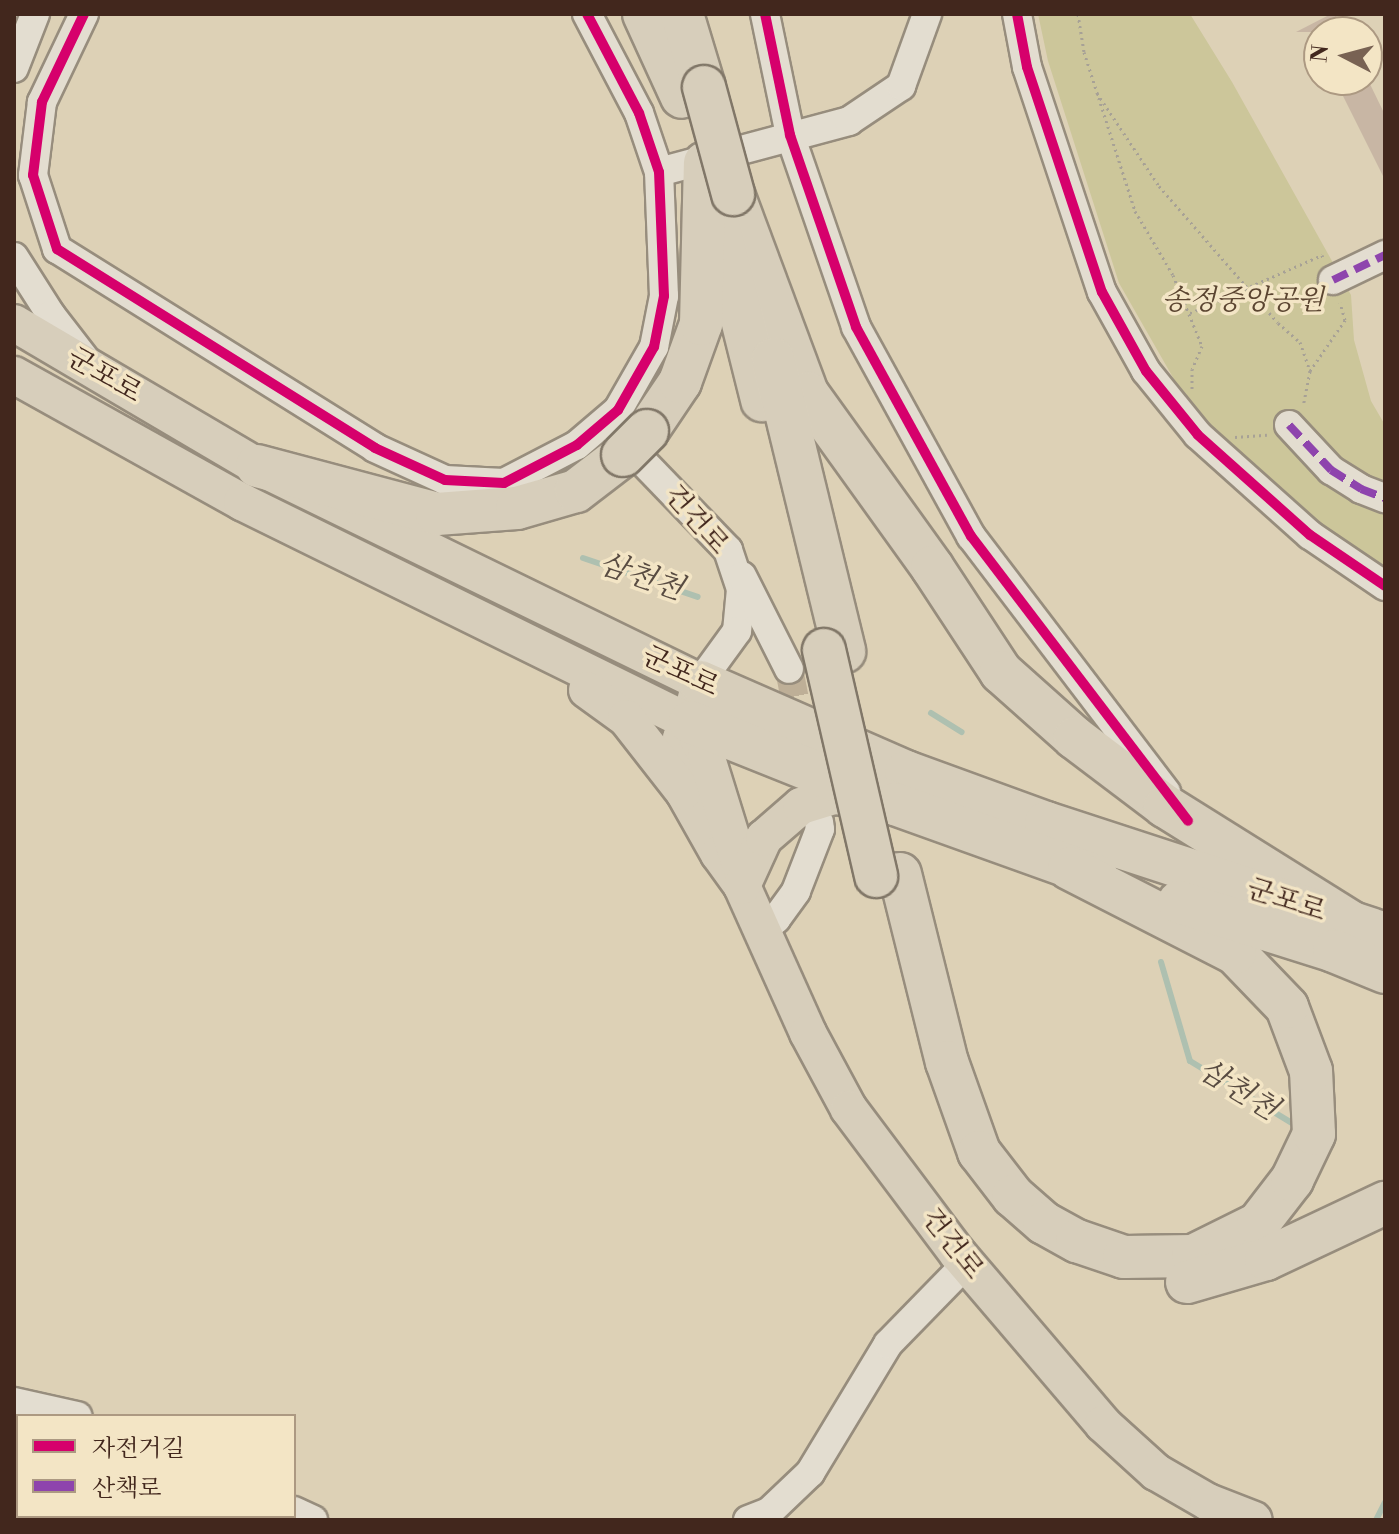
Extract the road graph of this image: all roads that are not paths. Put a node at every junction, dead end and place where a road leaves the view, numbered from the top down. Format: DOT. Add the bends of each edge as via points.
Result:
graph roads {
  1 [pos="35,14"];
  2 [pos="84,14"];
  3 [pos="587,14"];
  4 [pos="644,14"];
  5 [pos="682,14"];
  6 [pos="765,14"];
  7 [pos="927,14"];
  8 [pos="1017,14"];
  9 [pos="14,68"];
  10 [pos="693,92"];
  11 [pos="790,135"];
  12 [pos="659,172"];
  13 [pos="717,185"];
  14 [pos="1385,255"];
  15 [pos="14,257"];
  16 [pos="1333,280"];
  17 [pos="14,323"];
  18 [pos="93,369"];
  19 [pos="14,375"];
  20 [pos="1289,425"];
  21 [pos="625,436"];
  22 [pos="257,466"];
  23 [pos="1385,498"];
  24 [pos="728,550"];
  25 [pos="1385,586"];
  26 [pos="819,657"];
  27 [pos="572,664"];
  28 [pos="695,702"];
  29 [pos="685,794"];
  30 [pos="895,804"];
  31 [pos="1188,821"];
  32 [pos="819,822"];
  33 [pos="1069,868"];
  34 [pos="888,875"];
  35 [pos="742,886"];
  36 [pos="1368,928"];
  37 [pos="762,930"];
  38 [pos="1385,972"];
  39 [pos="1385,1203"];
  40 [pos="966,1264"];
  41 [pos="14,1402"];
  42 [pos="68,1414"];
  43 [pos="748,1520"];
  44 [pos="1254,1520"];
  1 -- 9 [label="street"];
  2 -- 21 [label="street" via="42,102 33,175 57,249 375,448 445,480 504,483 577,445"];
  3 -- 12 [label="street" via="639,113"];
  4 -- 10 [label="highway"];
  5 -- 10 [label="highway"];
  6 -- 11 [label="street"];
  7 -- 11 [label="street" via="901,86 849,121"];
  8 -- 25 [label="street" via="1027,67 1102,292 1146,371 1198,435 1310,535"];
  10 -- 13 [label="highway"];
  11 -- 12 [label="street"];
  11 -- 31 [label="street" via="856,327 971,536"];
  12 -- 21 [label="street" via="664,296 654,347 618,410"];
  13 -- 21 [label="highway" via="705,242 701,324 680,382"];
  13 -- 26 [label="highway"];
  13 -- 31 [label="highway" via="807,393 1001,672 1075,738"];
  14 -- 16 [label="street"];
  15 -- 18 [label="street"];
  17 -- 18 [label="main road, 군포로"];
  18 -- 22 [label="main road, 군포로"];
  19 -- 27 [label="main road, 군포로" via="242,502"];
  20 -- 23 [label="street" via="1331,470"];
  21 -- 22 [label="highway" via="576,491 517,508 437,514"];
  21 -- 24 [label="street, 건건로"];
  22 -- 28 [label="main road, 군포로"];
  24 -- 26 [label="street"];
  24 -- 28 [label="street, 건건로" via="741,589 737,631"];
  26 -- 34 [label="highway, bridge"];
  27 -- 28 [label="main road, 군포로"];
  27 -- 29 [label="main road" via="572,680 626,718"];
  28 -- 29 [label="main road, 건건로" via="681,738"];
  28 -- 30 [label="highway, 군포로"];
  28 -- 35 [label="main road, 건건로" via="739,857"];
  28 -- 36 [label="highway, 군포로"];
  29 -- 35 [label="main road, 건건로"];
  30 -- 33 [label="highway, 군포로"];
  30 -- 35 [label="main road" via="834,796 801,806 764,838"];
  31 -- 36 [label="highway"];
  32 -- 37 [label="street" via="796,891"];
  33 -- 34 [label="highway" via="1235,953 1287,1007 1311,1071 1314,1134 1292,1180 1258,1224 1193,1256 1124,1257 1044,1223 1013,1196 979,1152"];
  33 -- 38 [label="highway, 군포로" via="1334,951"];
  34 -- 39 [label="highway" via="924,1066 961,1160 991,1205 1026,1239 1121,1279 1192,1283 1266,1259"];
  35 -- 37 [label="main road, 건건로"];
  37 -- 40 [label="main road, 건건로" via="849,1109"];
  40 -- 43 [label="street" via="888,1344 810,1473 769,1512"];
  40 -- 44 [label="main road, 건건로" via="1103,1424 1145,1463 1208,1502"];
  41 -- 42 [label="street"];
}
